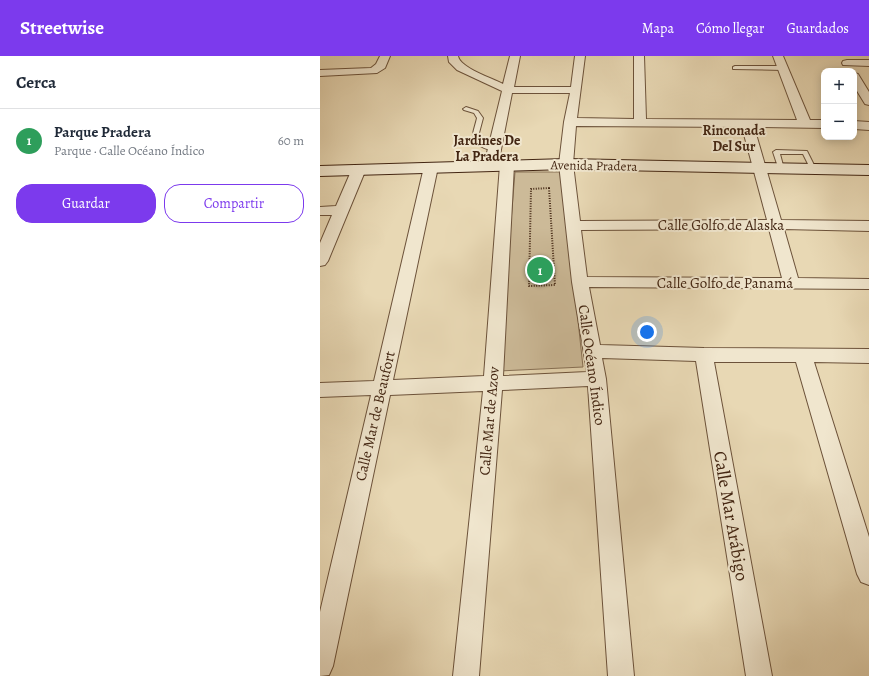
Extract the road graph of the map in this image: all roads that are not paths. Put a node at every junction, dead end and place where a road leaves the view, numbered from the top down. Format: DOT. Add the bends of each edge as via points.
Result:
graph roads {
  1 [pos="385,56"];
  2 [pos="453,56"];
  3 [pos="515,56"];
  4 [pos="580,56"];
  5 [pos="639,56"];
  6 [pos="778,56"];
  7 [pos="847,63"];
  8 [pos="869,63"];
  9 [pos="735,68"];
  10 [pos="783,68"];
  11 [pos="320,73"];
  12 [pos="857,81"];
  13 [pos="508,90"];
  14 [pos="576,90"];
  15 [pos="867,96"];
  16 [pos="466,109"];
  17 [pos="570,122"];
  18 [pos="640,123"];
  19 [pos="747,124"];
  20 [pos="805,124"];
  21 [pos="821,124"];
  22 [pos="857,125"];
  23 [pos="869,126"];
  24 [pos="494,149"];
  25 [pos="566,164"];
  26 [pos="499,165"];
  27 [pos="431,167"];
  28 [pos="359,169"];
  29 [pos="760,169"];
  30 [pos="869,170"];
  31 [pos="320,171"];
  32 [pos="341,210"];
  33 [pos="320,211"];
  34 [pos="776,224"];
  35 [pos="573,226"];
  36 [pos="869,226"];
  37 [pos="320,261"];
  38 [pos="580,282"];
  39 [pos="792,284"];
  40 [pos="869,284"];
  41 [pos="594,352"];
  42 [pos="704,355"];
  43 [pos="803,356"];
  44 [pos="869,356"];
  45 [pos="597,379"];
  46 [pos="493,383"];
  47 [pos="381,387"];
  48 [pos="320,390"];
  49 [pos="869,574"];
  50 [pos="320,666"];
  51 [pos="466,676"];
  52 [pos="621,676"];
  53 [pos="759,676"];
  1 -- 11 [label="street" via="381,66 373,71"];
  2 -- 13 [label="street" via="454,62 461,68"];
  3 -- 13 [label="street, Calle Mar de Azov"];
  4 -- 14 [label="street, Calle Océano Índico"];
  5 -- 18 [label="street"];
  6 -- 10 [label="street"];
  7 -- 8 [label="street"];
  9 -- 10 [label="lane"];
  10 -- 20 [label="street"];
  12 -- 15 [label="street"];
  13 -- 14 [label="street"];
  13 -- 24 [label="street, Calle Mar de Azov"];
  14 -- 17 [label="street, Calle Océano Índico"];
  16 -- 24 [label="lane" via="476,112 480,118 477,139 482,145"];
  17 -- 18 [label="street"];
  17 -- 25 [label="street, Calle Océano Índico"];
  18 -- 19 [label="street"];
  19 -- 20 [label="street"];
  19 -- 29 [label="street"];
  20 -- 21 [label="street"];
  22 -- 23 [label="street"];
  24 -- 26 [label="street, Calle Mar de Azov"];
  25 -- 26 [label="street, Avenida Pradera"];
  25 -- 29 [label="street, Avenida Pradera"];
  25 -- 35 [label="street, Calle Océano Índico"];
  26 -- 27 [label="street, Avenida Pradera"];
  26 -- 46 [label="street, Calle Mar de Azov"];
  27 -- 28 [label="street, Avenida Pradera"];
  27 -- 47 [label="street, Calle Mar de Beaufort"];
  28 -- 31 [label="street, Avenida Pradera"];
  28 -- 32 [label="street"];
  29 -- 30 [label="street, Avenida Pradera"];
  29 -- 34 [label="street"];
  32 -- 33 [label="street"];
  32 -- 37 [label="street"];
  34 -- 35 [label="street, Calle Golfo de Alaska"];
  34 -- 36 [label="street, Calle Golfo de Alaska"];
  34 -- 39 [label="street"];
  35 -- 38 [label="street, Calle Océano Índico"];
  38 -- 39 [label="street, Calle Golfo de Panamá"];
  38 -- 41 [label="street, Calle Océano Índico"];
  39 -- 40 [label="street, Calle Golfo de Panamá"];
  41 -- 42 [label="street"];
  41 -- 45 [label="street, Calle Océano Índico"];
  42 -- 43 [label="street"];
  42 -- 53 [label="street, Calle Mar Arábigo"];
  43 -- 44 [label="street"];
  43 -- 49 [label="street"];
  45 -- 46 [label="street"];
  45 -- 52 [label="street, Calle Océano Índico"];
  46 -- 47 [label="street"];
  46 -- 51 [label="street, Calle Mar de Azov"];
  47 -- 48 [label="street"];
  47 -- 50 [label="street, Calle Mar de Beaufort"];
}
